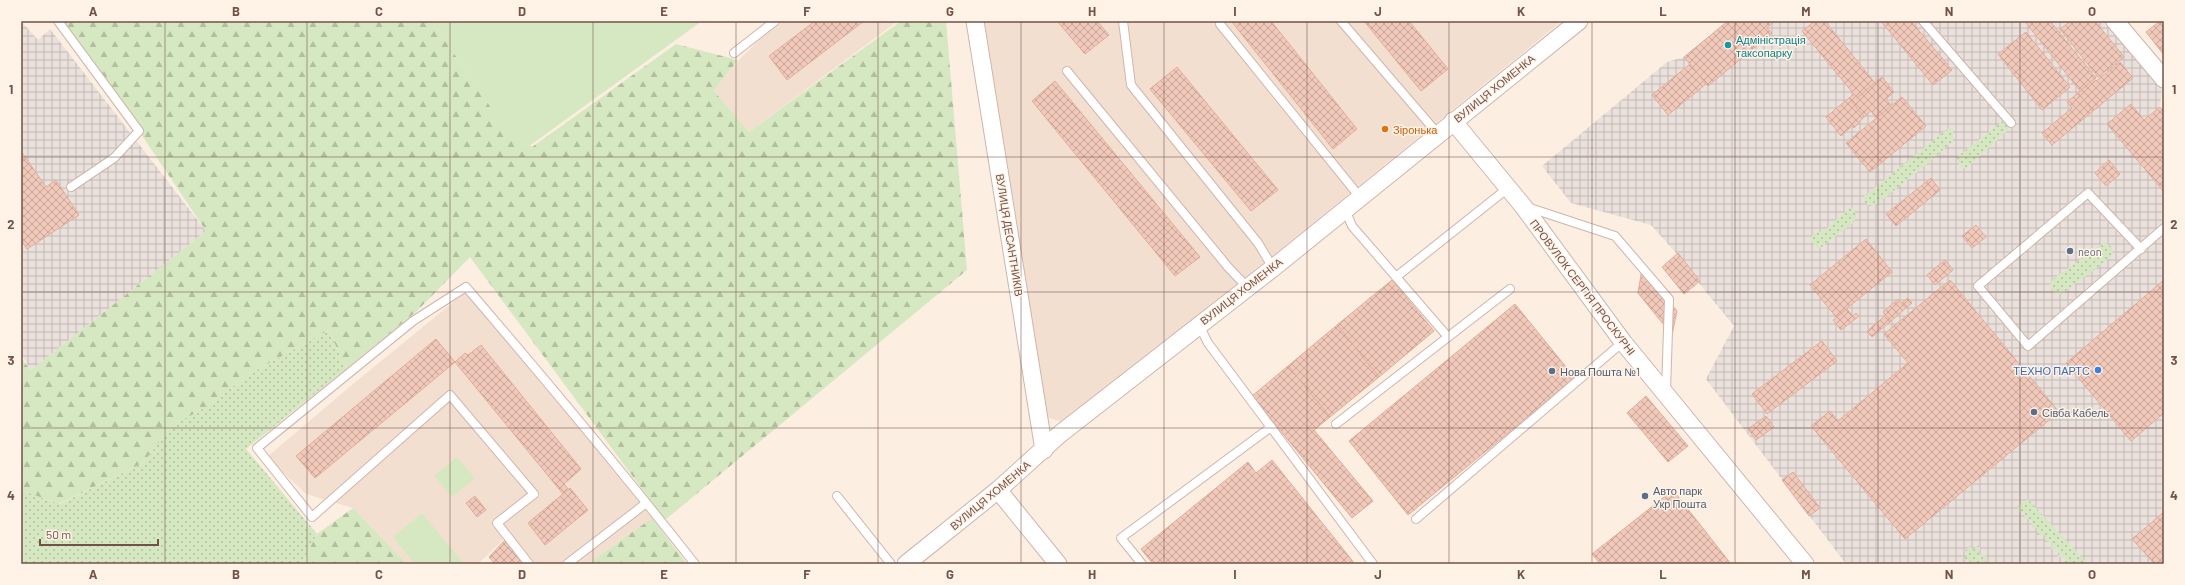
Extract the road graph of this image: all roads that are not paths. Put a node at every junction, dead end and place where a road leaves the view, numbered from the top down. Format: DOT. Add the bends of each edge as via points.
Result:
graph roads {
  1 [pos="58,21"];
  2 [pos="775,21"];
  3 [pos="975,21"];
  4 [pos="1123,21"];
  5 [pos="1341,21"];
  6 [pos="1579,21"];
  7 [pos="1923,21"];
  8 [pos="2115,21"];
  9 [pos="1220,24"];
  10 [pos="734,53"];
  11 [pos="1067,72"];
  12 [pos="2164,78"];
  13 [pos="1453,121"];
  14 [pos="2012,124"];
  15 [pos="1438,134"];
  16 [pos="71,187"];
  17 [pos="1508,188"];
  18 [pos="1359,196"];
  19 [pos="1523,206"];
  20 [pos="1345,209"];
  21 [pos="2164,228"];
  22 [pos="2141,249"];
  23 [pos="1273,268"];
  24 [pos="1396,277"];
  25 [pos="1247,287"];
  26 [pos="1510,288"];
  27 [pos="1199,324"];
  28 [pos="1448,337"];
  29 [pos="1623,342"];
  30 [pos="1666,395"];
  31 [pos="1336,424"];
  32 [pos="1271,427"];
  33 [pos="1044,450"];
  34 [pos="998,490"];
  35 [pos="838,496"];
  36 [pos="645,504"];
  37 [pos="1416,519"];
  38 [pos="529,564"];
  39 [pos="566,564"];
  40 [pos="695,564"];
  41 [pos="891,564"];
  42 [pos="906,564"];
  43 [pos="1058,564"];
  44 [pos="1142,564"];
  45 [pos="1373,564"];
  46 [pos="1805,564"];
  1 -- 16 [label="lane" via="139,131 114,158"];
  2 -- 10 [label="lane"];
  3 -- 33 [label="street, ВУЛИЦЯ ДЕСАНТНИКІВ"];
  4 -- 23 [label="lane" via="1131,85 1258,243"];
  5 -- 15 [label="lane"];
  6 -- 13 [label="street, ВУЛИЦЯ ХОМЕНКА"];
  7 -- 14 [label="lane"];
  8 -- 12 [label="street"];
  9 -- 18 [label="lane"];
  11 -- 25 [label="lane"];
  13 -- 15 [label="street, ВУЛИЦЯ ХОМЕНКА"];
  13 -- 17 [label="street, ПРОВУЛОК СЕРГІЯ ПРОСКУРНІ"];
  15 -- 18 [label="street, ВУЛИЦЯ ХОМЕНКА"];
  17 -- 19 [label="street, ПРОВУЛОК СЕРГІЯ ПРОСКУРНІ"];
  17 -- 24 [label="lane"];
  18 -- 20 [label="street, ВУЛИЦЯ ХОМЕНКА"];
  19 -- 29 [label="street, ПРОВУЛОК СЕРГІЯ ПРОСКУРНІ"];
  19 -- 30 [label="lane" via="1615,236 1669,299"];
  20 -- 23 [label="street, ВУЛИЦЯ ХОМЕНКА"];
  20 -- 24 [label="lane" via="1352,226"];
  21 -- 22 [label="lane"];
  22 -- 22 [label="lane" via="2028,346 1978,286 2088,193"];
  23 -- 25 [label="street, ВУЛИЦЯ ХОМЕНКА"];
  24 -- 28 [label="lane"];
  25 -- 27 [label="street, ВУЛИЦЯ ХОМЕНКА"];
  26 -- 28 [label="lane"];
  27 -- 32 [label="lane" via="1208,343"];
  27 -- 33 [label="street, ВУЛИЦЯ ХОМЕНКА" via="1060,434"];
  28 -- 31 [label="lane"];
  29 -- 30 [label="street, ПРОВУЛОК СЕРГІЯ ПРОСКУРНІ"];
  29 -- 37 [label="lane"];
  30 -- 46 [label="street, ПРОВУЛОК СЕРГІЯ ПРОСКУРНІ"];
  32 -- 44 [label="lane" via="1121,538"];
  32 -- 45 [label="lane"];
  33 -- 34 [label="street, ВУЛИЦЯ ХОМЕНКА"];
  34 -- 42 [label="street, ВУЛИЦЯ ХОМЕНКА"];
  34 -- 43 [label="street"];
  35 -- 41 [label="lane"];
  36 -- 38 [label="lane" via="607,454 466,287 413,321 257,448 312,517 450,395 534,494 497,523"];
  36 -- 39 [label="lane"];
  36 -- 40 [label="lane"];
}
